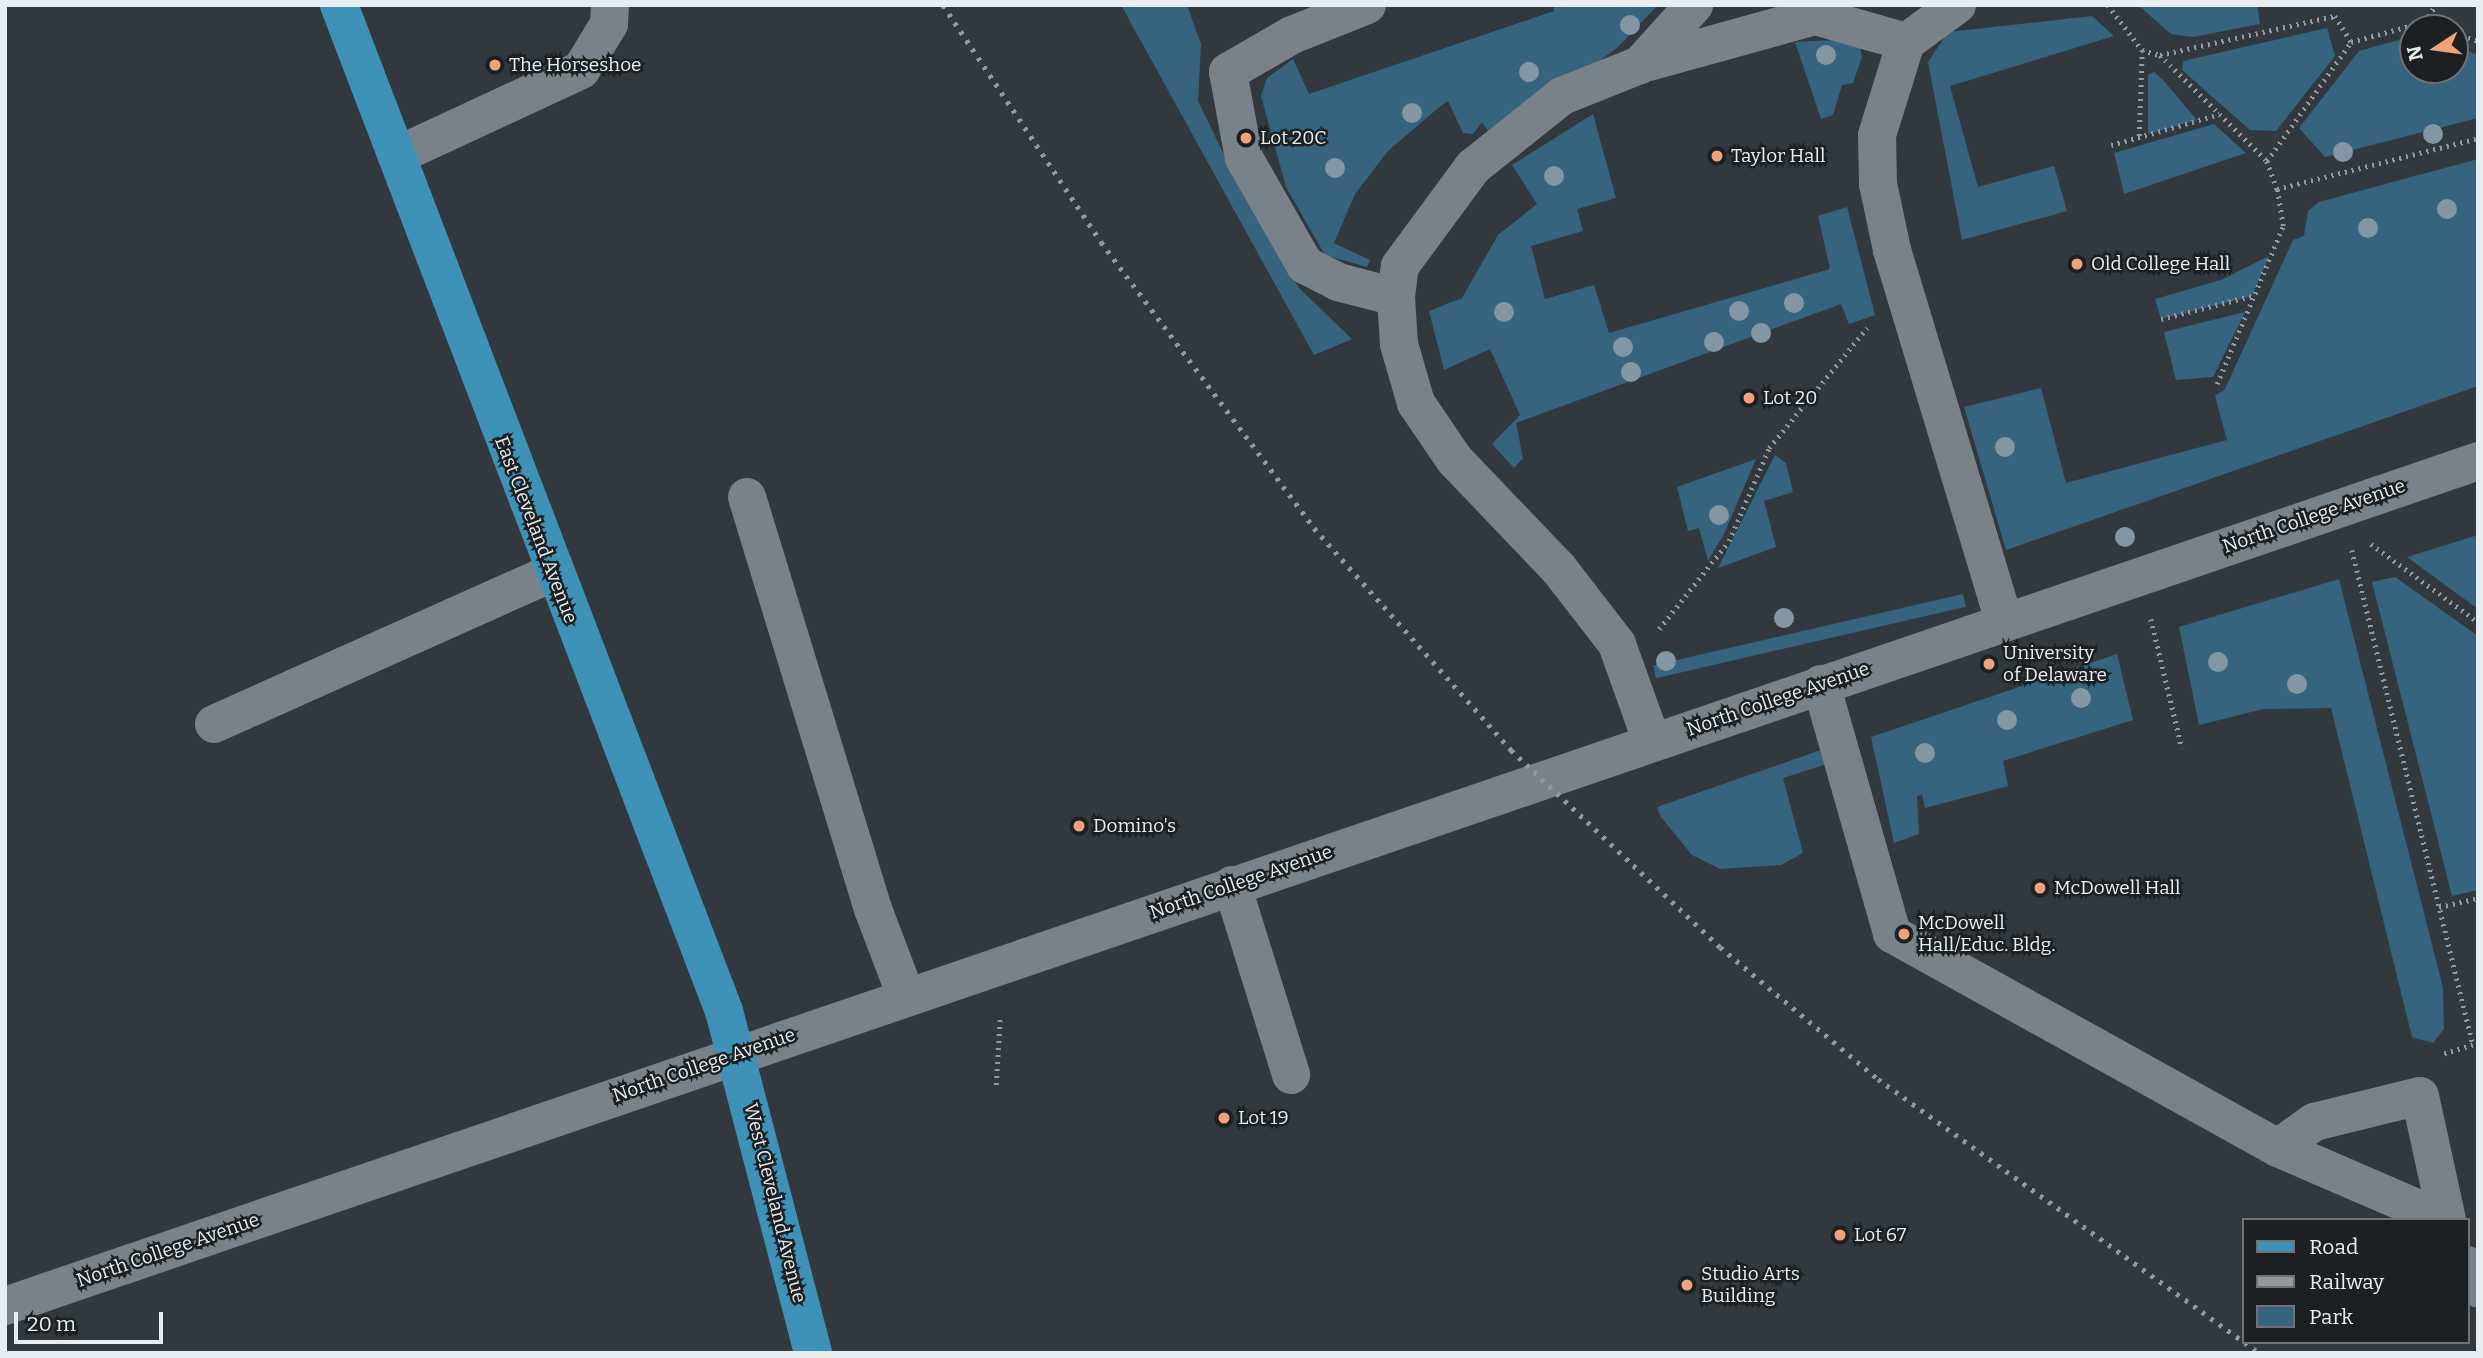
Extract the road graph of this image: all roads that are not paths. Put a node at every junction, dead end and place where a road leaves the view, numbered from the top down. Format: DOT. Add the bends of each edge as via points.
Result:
graph roads {
  1 [pos="338,5"];
  2 [pos="610,5"];
  3 [pos="1367,5"];
  4 [pos="1695,5"];
  5 [pos="1957,5"];
  6 [pos="1906,41"];
  7 [pos="1640,65"];
  8 [pos="398,155"];
  9 [pos="1396,297"];
  10 [pos="2478,461"];
  11 [pos="747,497"];
  12 [pos="551,573"];
  13 [pos="2004,622"];
  14 [pos="1821,684"];
  15 [pos="214,724"];
  16 [pos="1652,742"];
  17 [pos="1232,885"];
  18 [pos="906,996"];
  19 [pos="737,1054"];
  20 [pos="1291,1075"];
  21 [pos="2278,1148"];
  22 [pos="2440,1218"];
  23 [pos="2445,1218"];
  24 [pos="2469,1269"];
  25 [pos="2478,1289"];
  26 [pos="5,1306"];
  27 [pos="813,1353"];
  1 -- 8 [label="main road, East Cleveland Avenue"];
  2 -- 8 [label="street" via="609,24 581,70"];
  3 -- 9 [label="street" via="1292,35 1228,72 1244,158 1306,265 1338,282"];
  4 -- 7 [label="street"];
  5 -- 6 [label="street"];
  6 -- 7 [label="street" via="1815,16"];
  6 -- 13 [label="street" via="1877,135 1878,184 1892,250"];
  7 -- 9 [label="street" via="1562,96 1473,167 1400,266"];
  8 -- 12 [label="main road, East Cleveland Avenue"];
  9 -- 16 [label="street" via="1399,344 1416,403 1454,459 1559,569 1616,644"];
  10 -- 13 [label="street, North College Avenue"];
  11 -- 18 [label="street" via="873,909"];
  12 -- 15 [label="street"];
  12 -- 19 [label="main road, East Cleveland Avenue"];
  13 -- 14 [label="street, North College Avenue"];
  14 -- 16 [label="street, North College Avenue"];
  14 -- 21 [label="street" via="1892,934"];
  16 -- 17 [label="street, North College Avenue"];
  17 -- 18 [label="street, North College Avenue"];
  17 -- 20 [label="street"];
  18 -- 19 [label="street, North College Avenue"];
  19 -- 26 [label="street, North College Avenue"];
  19 -- 27 [label="main road, West Cleveland Avenue"];
  21 -- 22 [label="street"];
  21 -- 23 [label="street" via="2314,1122 2420,1096"];
  24 -- 25 [label="street"];
}
